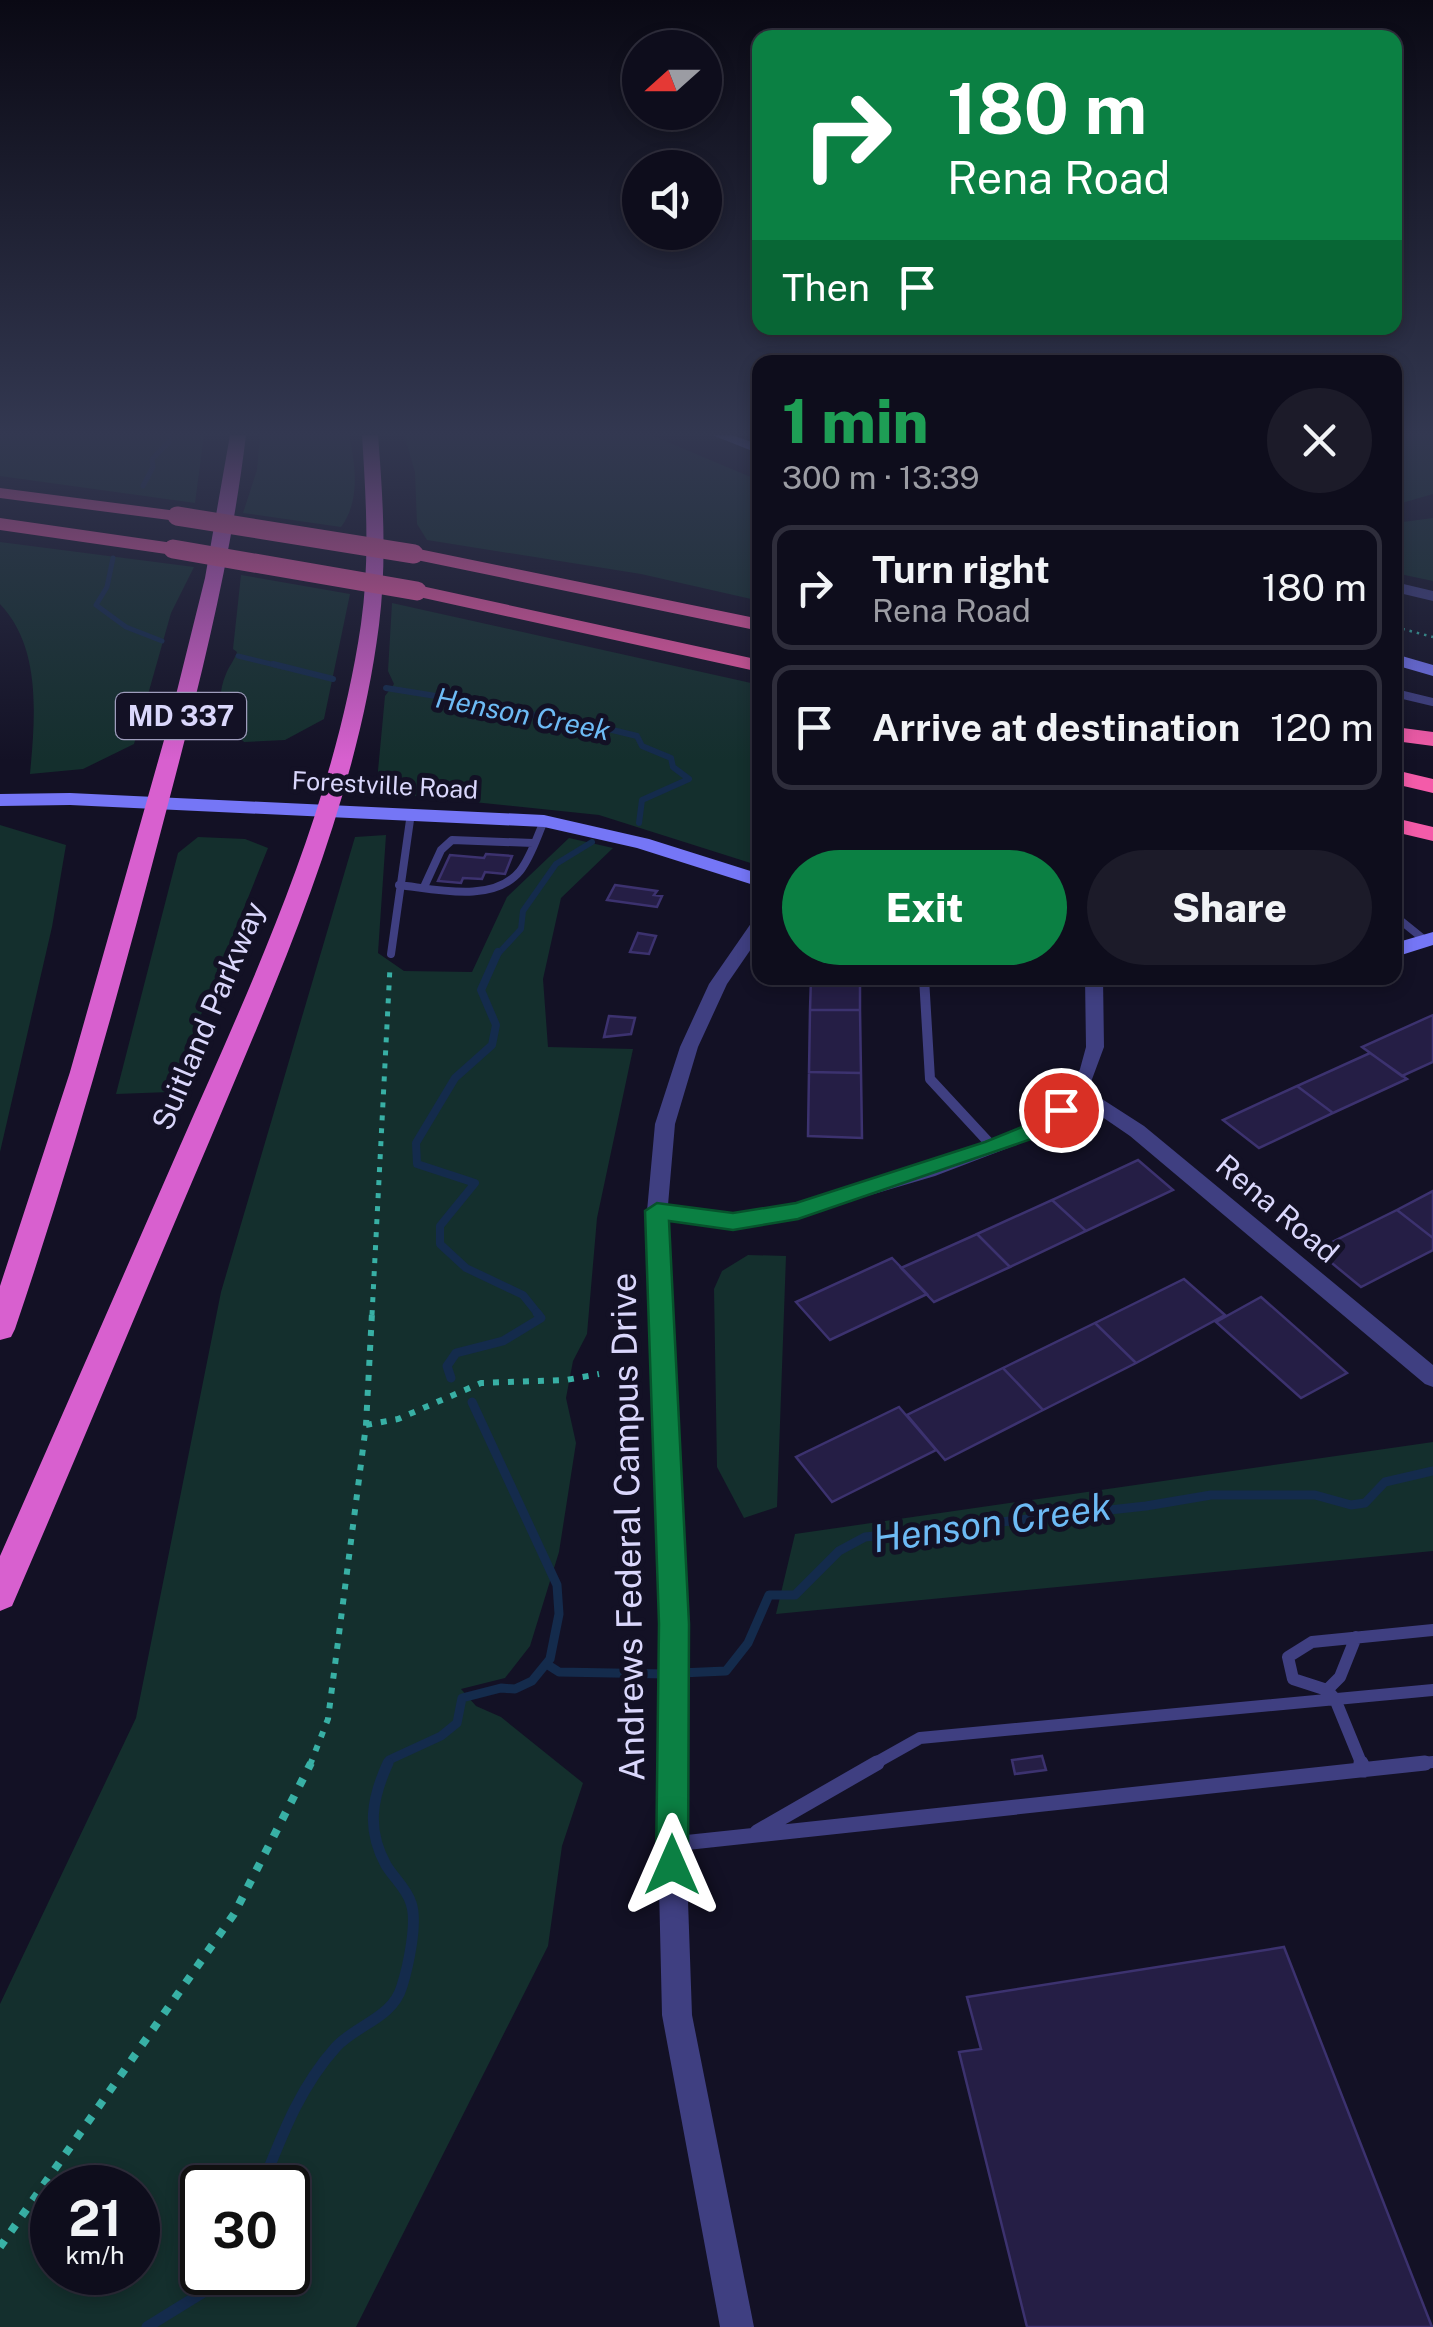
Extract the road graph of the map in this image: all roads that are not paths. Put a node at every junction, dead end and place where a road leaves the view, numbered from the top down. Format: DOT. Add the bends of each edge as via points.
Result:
graph roads {
  1 [pos="141,544"];
  2 [pos="220,544"];
  3 [pos="349,544"];
  4 [pos="375,544"];
  5 [pos="1402,589"];
  6 [pos="1433,596"];
  7 [pos="752,623"];
  8 [pos="1402,661"];
  9 [pos="752,664"];
  10 [pos="1433,671"];
  11 [pos="1402,695"];
  12 [pos="1433,702"];
  13 [pos="1402,735"];
  14 [pos="1433,739"];
  15 [pos="1402,779"];
  16 [pos="1433,786"];
  17 [pos="0,800"];
  18 [pos="158,803"];
  19 [pos="326,810"];
  20 [pos="411,813"];
  21 [pos="544,821"];
  22 [pos="1402,827"];
  23 [pos="1433,834"];
  24 [pos="534,844"];
  25 [pos="752,878"];
  26 [pos="399,885"];
  27 [pos="424,887"];
  28 [pos="1402,921"];
  29 [pos="752,935"];
  30 [pos="1429,939"];
  31 [pos="1402,948"];
  32 [pos="391,954"];
  33 [pos="924,985"];
  34 [pos="1094,985"];
  35 [pos="1078,1092"];
  36 [pos="993,1147"];
  37 [pos="657,1211"];
  38 [pos="0,1328"];
  39 [pos="1433,1378"];
  40 [pos="0,1596"];
  41 [pos="1433,1630"];
  42 [pos="1356,1637"];
  43 [pos="1433,1690"];
  44 [pos="1331,1695"];
  45 [pos="1433,1762"];
  46 [pos="1364,1770"];
  47 [pos="751,1836"];
  48 [pos="672,1844"];
  49 [pos="737,2327"];
  1 -- 9 [label="highway, bridge" via="416,590"];
  2 -- 18 [label="highway, MD 337"];
  3 -- 7 [label="highway, bridge"];
  4 -- 19 [label="highway, Suitland Parkway" via="358,681"];
  5 -- 6 [label="street"];
  8 -- 10 [label="main road"];
  11 -- 12 [label="lane"];
  13 -- 14 [label="highway"];
  15 -- 16 [label="highway"];
  17 -- 18 [label="main road, Forestville Road"];
  18 -- 19 [label="main road, Forestville Road"];
  18 -- 38 [label="highway" via="79,1088"];
  19 -- 20 [label="main road, Forestville Road"];
  19 -- 40 [label="highway, Suitland Parkway" via="263,982"];
  20 -- 21 [label="main road, Forestville Road"];
  20 -- 26 [label="lane"];
  21 -- 24 [label="lane"];
  21 -- 25 [label="main road, Forestville Road"];
  22 -- 23 [label="highway"];
  24 -- 27 [label="lane" via="522,868 505,882 468,890"];
  24 -- 27 [label="lane" via="452,840"];
  26 -- 27 [label="lane"];
  26 -- 32 [label="lane"];
  28 -- 30 [label="lane"];
  29 -- 37 [label="street, Andrews Federal Campus Drive" via="718,984 689,1047 665,1124"];
  30 -- 31 [label="main road"];
  33 -- 36 [label="lane" via="930,1079"];
  34 -- 35 [label="street" via="1095,1047"];
  35 -- 36 [label="street" via="1035,1130"];
  35 -- 39 [label="street, Rena Road" via="1137,1131"];
  36 -- 37 [label="street" via="772,1217 733,1222"];
  37 -- 48 [label="street, Andrews Federal Campus Drive" via="674,1624"];
  41 -- 42 [label="lane"];
  42 -- 44 [label="lane"];
  42 -- 44 [label="lane" via="1312,1642 1288,1657 1293,1680"];
  43 -- 44 [label="lane"];
  44 -- 46 [label="lane"];
  44 -- 47 [label="lane" via="920,1738"];
  45 -- 46 [label="lane"];
  46 -- 47 [label="lane"];
  47 -- 48 [label="lane"];
  48 -- 49 [label="street, Andrews Federal Campus Drive" via="677,2015"];
}
